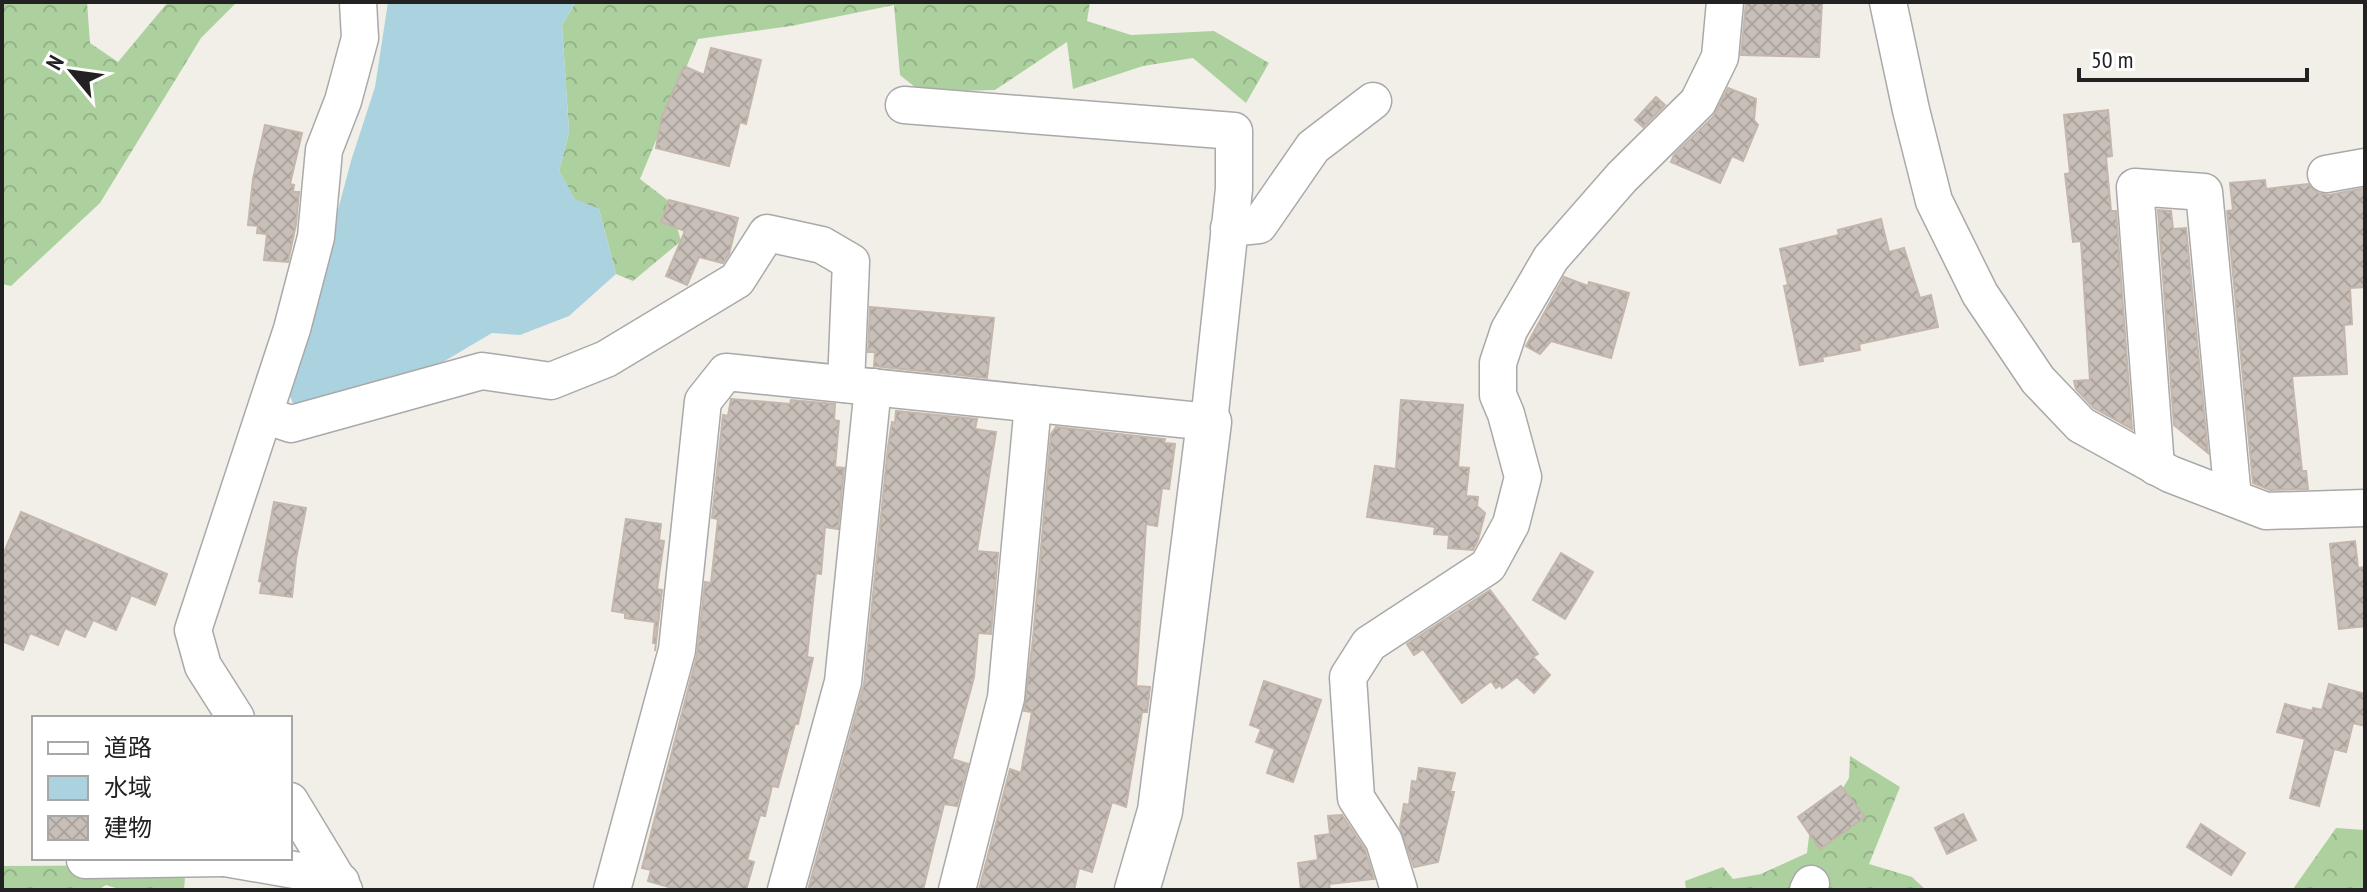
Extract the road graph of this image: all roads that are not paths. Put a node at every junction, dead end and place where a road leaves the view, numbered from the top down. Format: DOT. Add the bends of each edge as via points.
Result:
graph roads {
  1 [pos="358,2"];
  2 [pos="1725,2"];
  3 [pos="1888,2"];
  4 [pos="1373,101"];
  5 [pos="904,105"];
  6 [pos="2365,167"];
  7 [pos="2326,174"];
  8 [pos="1229,228"];
  9 [pos="860,386"];
  10 [pos="1033,404"];
  11 [pos="264,415"];
  12 [pos="1209,422"];
  13 [pos="2156,467"];
  14 [pos="2233,498"];
  15 [pos="2365,508"];
  16 [pos="235,716"];
  17 [pos="292,804"];
  18 [pos="236,860"];
  19 [pos="342,886"];
  20 [pos="612,890"];
  21 [pos="786,890"];
  22 [pos="957,890"];
  23 [pos="1137,890"];
  24 [pos="1399,890"];
  1 -- 11 [label="street" via="360,38 324,150 316,237"];
  2 -- 24 [label="street" via="1720,57 1698,102 1551,258 1509,330 1498,363 1498,395 1523,477 1511,524 1488,566 1369,644 1348,677 1356,798 1384,841"];
  3 -- 13 [label="street" via="1934,201 1980,294 2038,380 2081,425"];
  4 -- 8 [label="street" via="1313,147 1259,225"];
  5 -- 8 [label="street" via="1234,131"];
  6 -- 7 [label="street"];
  8 -- 12 [label="street"];
  9 -- 10 [label="street"];
  9 -- 11 [label="street" via="851,262 822,245 767,233 737,280 606,359 551,381 482,371 291,424"];
  9 -- 20 [label="street" via="726,372 703,401 677,650"];
  9 -- 21 [label="street" via="843,682"];
  10 -- 12 [label="street"];
  10 -- 22 [label="street" via="1006,698"];
  11 -- 16 [label="street" via="193,630 203,666"];
  12 -- 23 [label="street" via="1160,811"];
  13 -- 14 [label="street"];
  13 -- 14 [label="street" via="2135,187 2204,192"];
  14 -- 15 [label="street" via="2266,511"];
  17 -- 19 [label="street"];
  18 -- 19 [label="street" via="300,871"];
}
